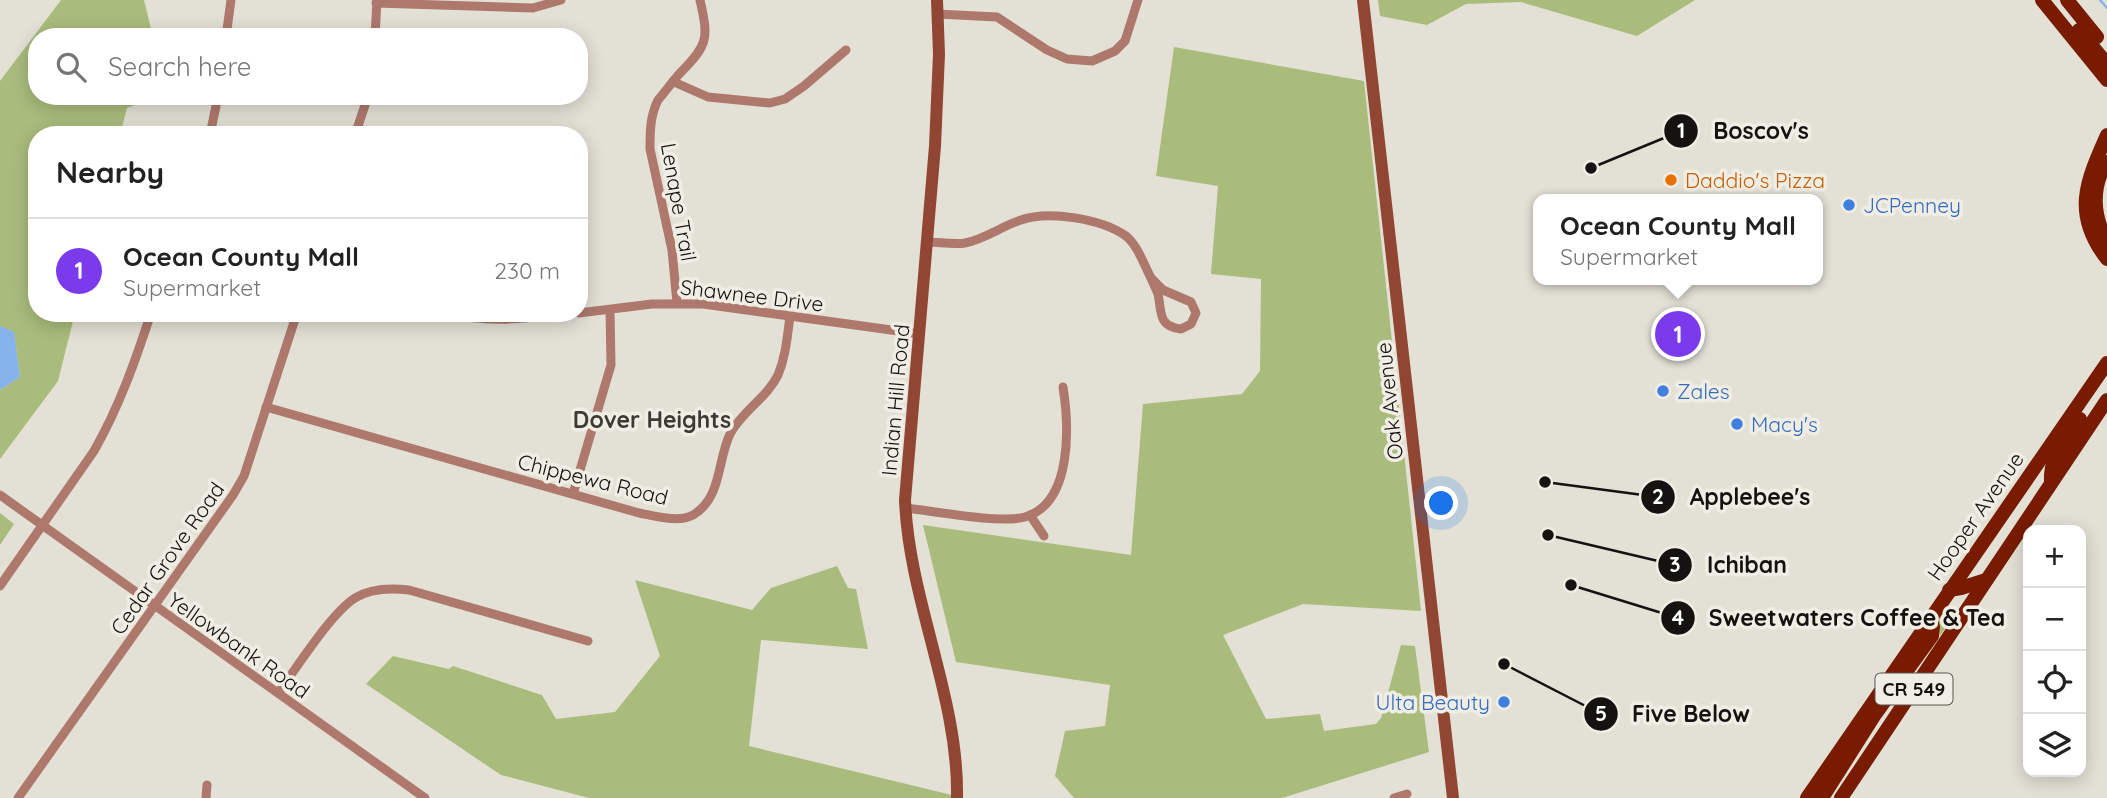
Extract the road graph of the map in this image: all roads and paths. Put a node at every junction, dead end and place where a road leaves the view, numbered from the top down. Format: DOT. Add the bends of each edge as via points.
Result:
graph roads {
  1 [pos="230,0"];
  2 [pos="561,0"];
  3 [pos="700,0"];
  4 [pos="1138,0"];
  5 [pos="1363,0"];
  6 [pos="2042,0"];
  7 [pos="2054,0"];
  8 [pos="2067,0"];
  9 [pos="377,1"];
  10 [pos="937,7"];
  11 [pos="227,28"];
  12 [pos="376,28"];
  13 [pos="2102,40"];
  14 [pos="2107,49"];
  15 [pos="846,50"];
  16 [pos="2106,76"];
  17 [pos="674,82"];
  18 [pos="216,105"];
  19 [pos="365,105"];
  20 [pos="212,126"];
  21 [pos="358,126"];
  22 [pos="2107,135"];
  23 [pos="2107,162"];
  24 [pos="2107,241"];
  25 [pos="927,242"];
  26 [pos="2107,259"];
  27 [pos="1151,278"];
  28 [pos="677,303"];
  29 [pos="610,310"];
  30 [pos="588,312"];
  31 [pos="790,317"];
  32 [pos="148,322"];
  33 [pos="294,322"];
  34 [pos="920,334"];
  35 [pos="2103,369"];
  36 [pos="1063,387"];
  37 [pos="2107,400"];
  38 [pos="266,407"];
  39 [pos="2051,483"];
  40 [pos="573,494"];
  41 [pos="0,495"];
  42 [pos="906,508"];
  43 [pos="1030,514"];
  44 [pos="42,526"];
  45 [pos="1044,536"];
  46 [pos="1986,580"];
  47 [pos="0,586"];
  48 [pos="1949,590"];
  49 [pos="154,607"];
  50 [pos="1930,618"];
  51 [pos="588,642"];
  52 [pos="278,693"];
  53 [pos="207,785"];
  54 [pos="1407,794"];
  55 [pos="18,798"];
  56 [pos="206,798"];
  57 [pos="425,798"];
  58 [pos="957,798"];
  59 [pos="1394,798"];
  60 [pos="1453,798"];
  61 [pos="1807,798"];
  62 [pos="1822,798"];
  63 [pos="1841,798"];
  1 -- 11 [label="street"];
  2 -- 9 [label="street" via="533,8"];
  3 -- 17 [label="street, Lenape Trail" via="705,24 701,50"];
  4 -- 10 [label="street" via="1125,41 1092,61 1068,59 1047,50 997,17"];
  5 -- 60 [label="street, Oak Avenue"];
  6 -- 16 [label="main road"];
  7 -- 16 [label="main road"];
  8 -- 13 [label="main road"];
  9 -- 12 [label="street"];
  10 -- 25 [label="street, Indian Hill Road" via="937,100"];
  13 -- 14 [label="main road"];
  15 -- 17 [label="street" via="804,86 770,103 708,97"];
  17 -- 28 [label="street, Lenape Trail" via="653,110 650,149 672,250"];
  18 -- 20 [label="street"];
  19 -- 21 [label="street"];
  22 -- 26 [label="main road" via="2085,190 2087,221"];
  23 -- 24 [label="main road" via="2095,200"];
  25 -- 27 [label="street" via="963,243 1036,216 1090,221 1128,237"];
  25 -- 34 [label="street, Indian Hill Road"];
  27 -- 27 [label="street" via="1167,324 1181,329 1191,324 1196,313 1191,302 1163,290"];
  28 -- 29 [label="street, Shawnee Drive"];
  28 -- 31 [label="street, Shawnee Drive"];
  29 -- 30 [label="street, Shawnee Drive"];
  29 -- 40 [label="street" via="611,365"];
  31 -- 34 [label="street, Shawnee Drive"];
  31 -- 40 [label="street, Chippewa Road" via="775,380 731,432 718,481 692,516 664,518"];
  32 -- 44 [label="street" via="107,428"];
  33 -- 38 [label="street, Cedar Grove Road"];
  34 -- 42 [label="street, Indian Hill Road"];
  35 -- 39 [label="main road" via="2098,391 2053,459"];
  35 -- 48 [label="main road, Hooper Avenue / CR 549"];
  36 -- 43 [label="street" via="1068,415 1064,465 1053,495"];
  37 -- 39 [label="main road, Hooper Avenue / CR 549"];
  38 -- 40 [label="street, Chippewa Road"];
  38 -- 49 [label="street, Cedar Grove Road" via="244,476"];
  39 -- 46 [label="main road, Hooper Avenue / CR 549"];
  41 -- 44 [label="street, Yellowbank Road"];
  42 -- 43 [label="street" via="978,517"];
  42 -- 58 [label="street, Indian Hill Road" via="919,600 953,745"];
  43 -- 45 [label="street"];
  44 -- 47 [label="street"];
  44 -- 49 [label="street, Yellowbank Road"];
  46 -- 48 [label="main road"];
  46 -- 63 [label="main road, Hooper Avenue / CR 549"];
  48 -- 50 [label="main road, Hooper Avenue / CR 549"];
  49 -- 52 [label="street, Yellowbank Road"];
  49 -- 55 [label="street, Cedar Grove Road"];
  50 -- 61 [label="main road, Hooper Avenue / CR 549"];
  50 -- 62 [label="main road" via="1932,636"];
  51 -- 52 [label="street" via="409,590 388,588 356,597 338,612"];
  52 -- 57 [label="street, Yellowbank Road"];
  53 -- 56 [label="street"];
  54 -- 59 [label="street"];
}
